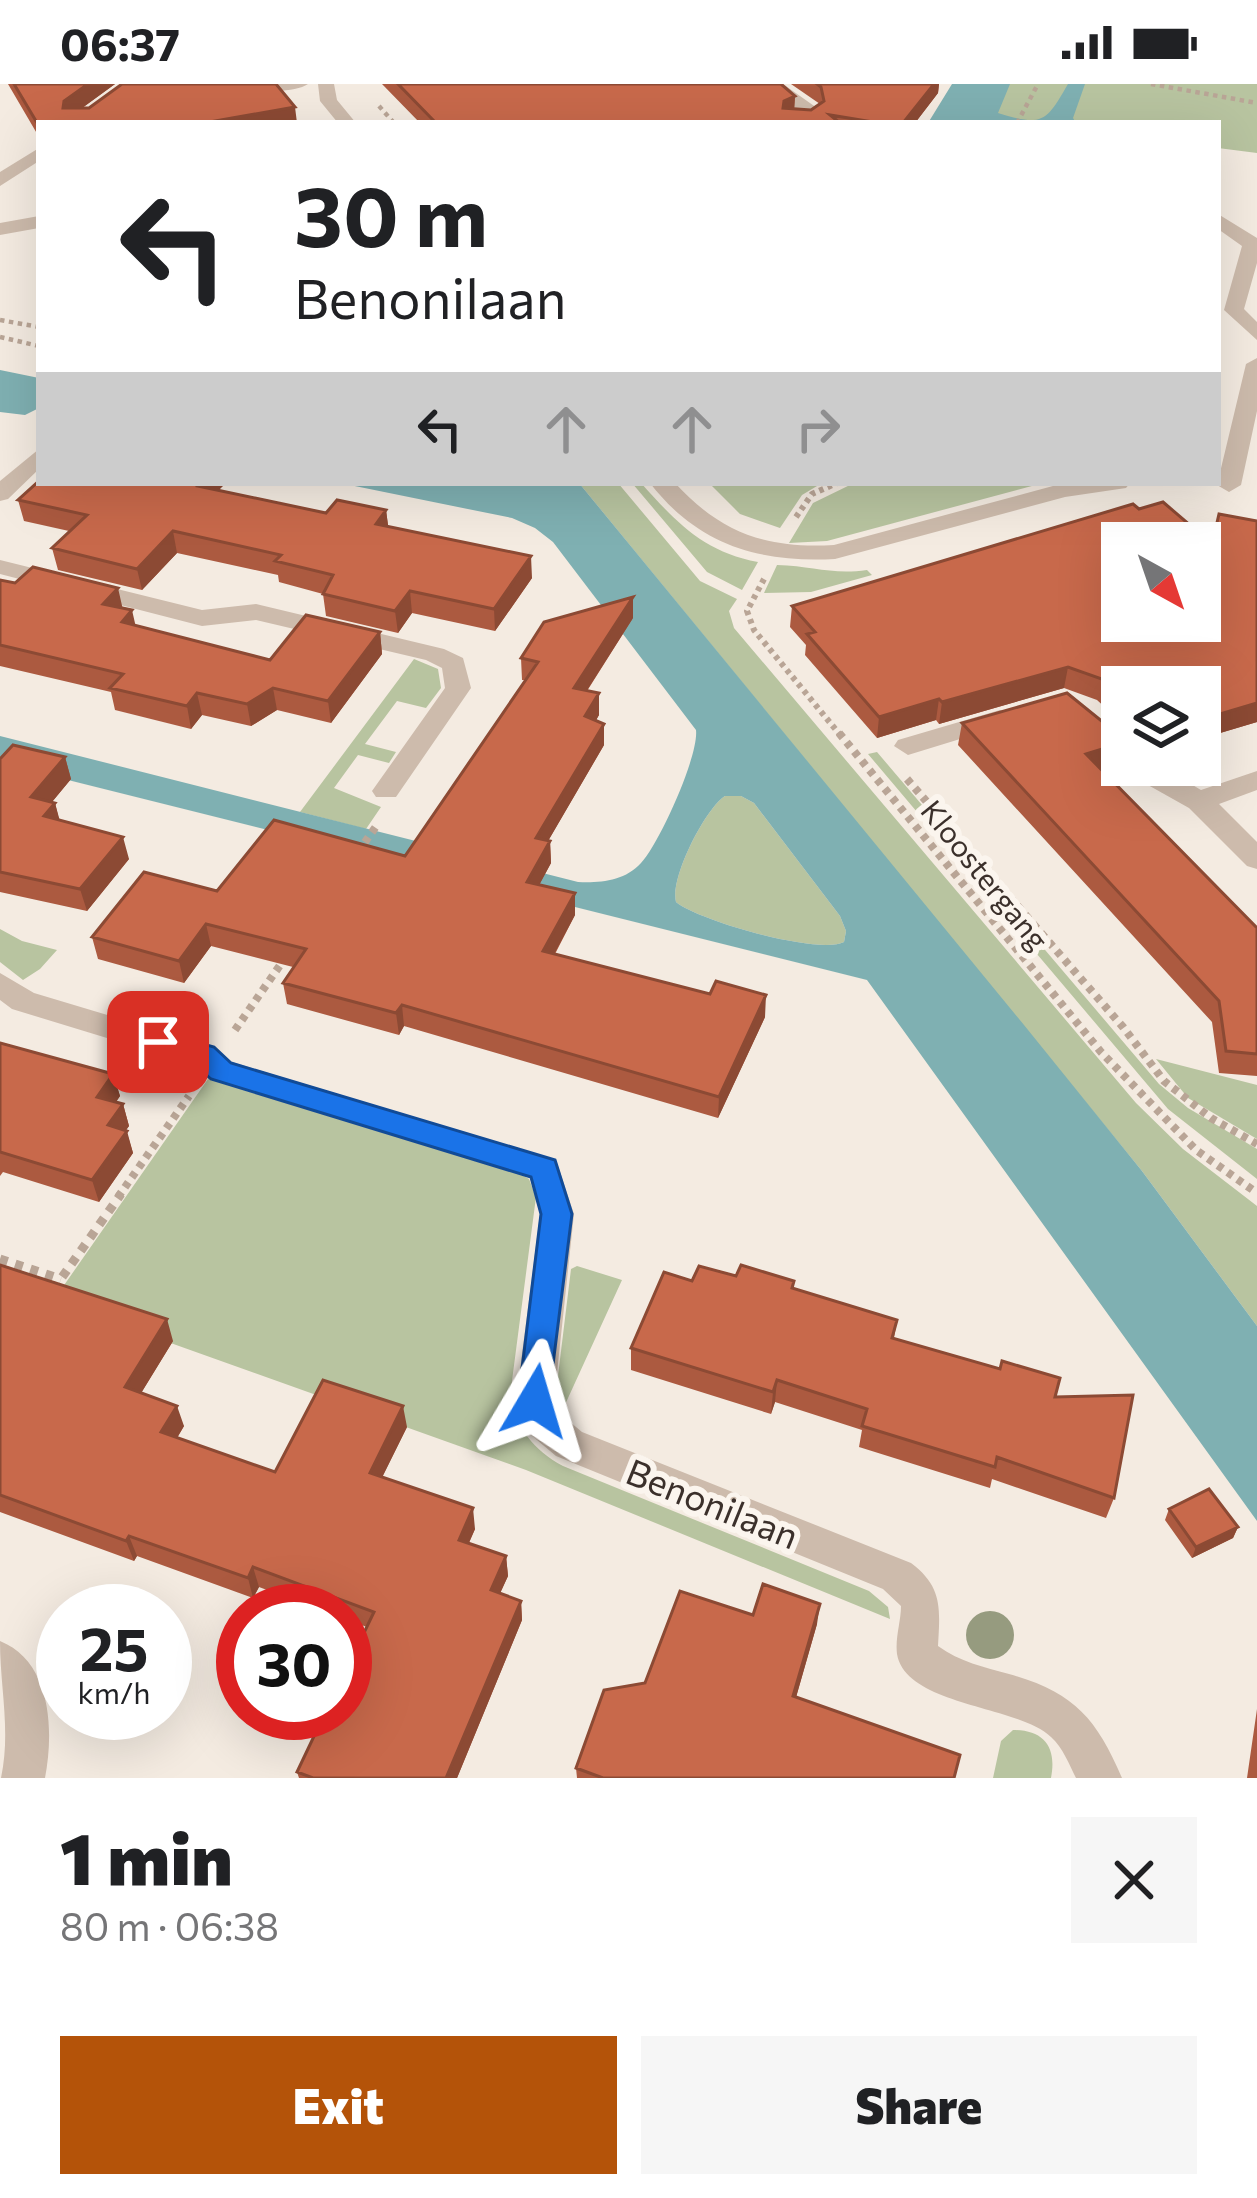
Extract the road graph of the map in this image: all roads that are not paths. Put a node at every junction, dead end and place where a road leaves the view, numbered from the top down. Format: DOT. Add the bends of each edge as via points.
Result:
graph roads {
  1 [pos="254,84"];
  2 [pos="300,84"];
  3 [pos="326,84"];
  4 [pos="772,84"];
  5 [pos="345,120"];
  6 [pos="802,120"];
  7 [pos="36,155"];
  8 [pos="0,181"];
  9 [pos="36,222"];
  10 [pos="1221,222"];
  11 [pos="0,229"];
  12 [pos="1255,246"];
  13 [pos="1257,334"];
  14 [pos="1257,364"];
  15 [pos="36,459"];
  16 [pos="1221,484"];
  17 [pos="665,486"];
  18 [pos="1095,486"];
  19 [pos="1257,490"];
  20 [pos="0,494"];
  21 [pos="0,567"];
  22 [pos="1034,707"];
  23 [pos="901,755"];
  24 [pos="1257,780"];
  25 [pos="1171,786"];
  26 [pos="386,791"];
  27 [pos="1199,801"];
  28 [pos="1257,859"];
  29 [pos="0,984"];
  30 [pos="0,1661"];
  31 [pos="23,1778"];
  32 [pos="1100,1778"];
  1 -- 2 [label="street"];
  3 -- 5 [label="street"];
  4 -- 6 [label="street" via="811,112"];
  7 -- 8 [label="street"];
  9 -- 11 [label="street"];
  10 -- 12 [label="street"];
  12 -- 13 [label="street" via="1234,310"];
  14 -- 16 [label="street"];
  15 -- 20 [label="street"];
  16 -- 19 [label="street"];
  17 -- 18 [label="street" via="724,539 776,554 835,552"];
  21 -- 26 [label="street" via="202,618 256,611 454,664 458,688"];
  22 -- 23 [label="street"];
  24 -- 27 [label="street"];
  25 -- 27 [label="street"];
  27 -- 28 [label="street"];
  29 -- 32 [label="street, Benonilaan" via="23,1001 203,1055 221,1072 544,1169 557,1214 535,1401 544,1423 568,1444 897,1576 924,1606 918,1656 937,1674 1046,1708 1068,1723"];
  30 -- 31 [label="street" via="25,1699 32,1738"];
}
